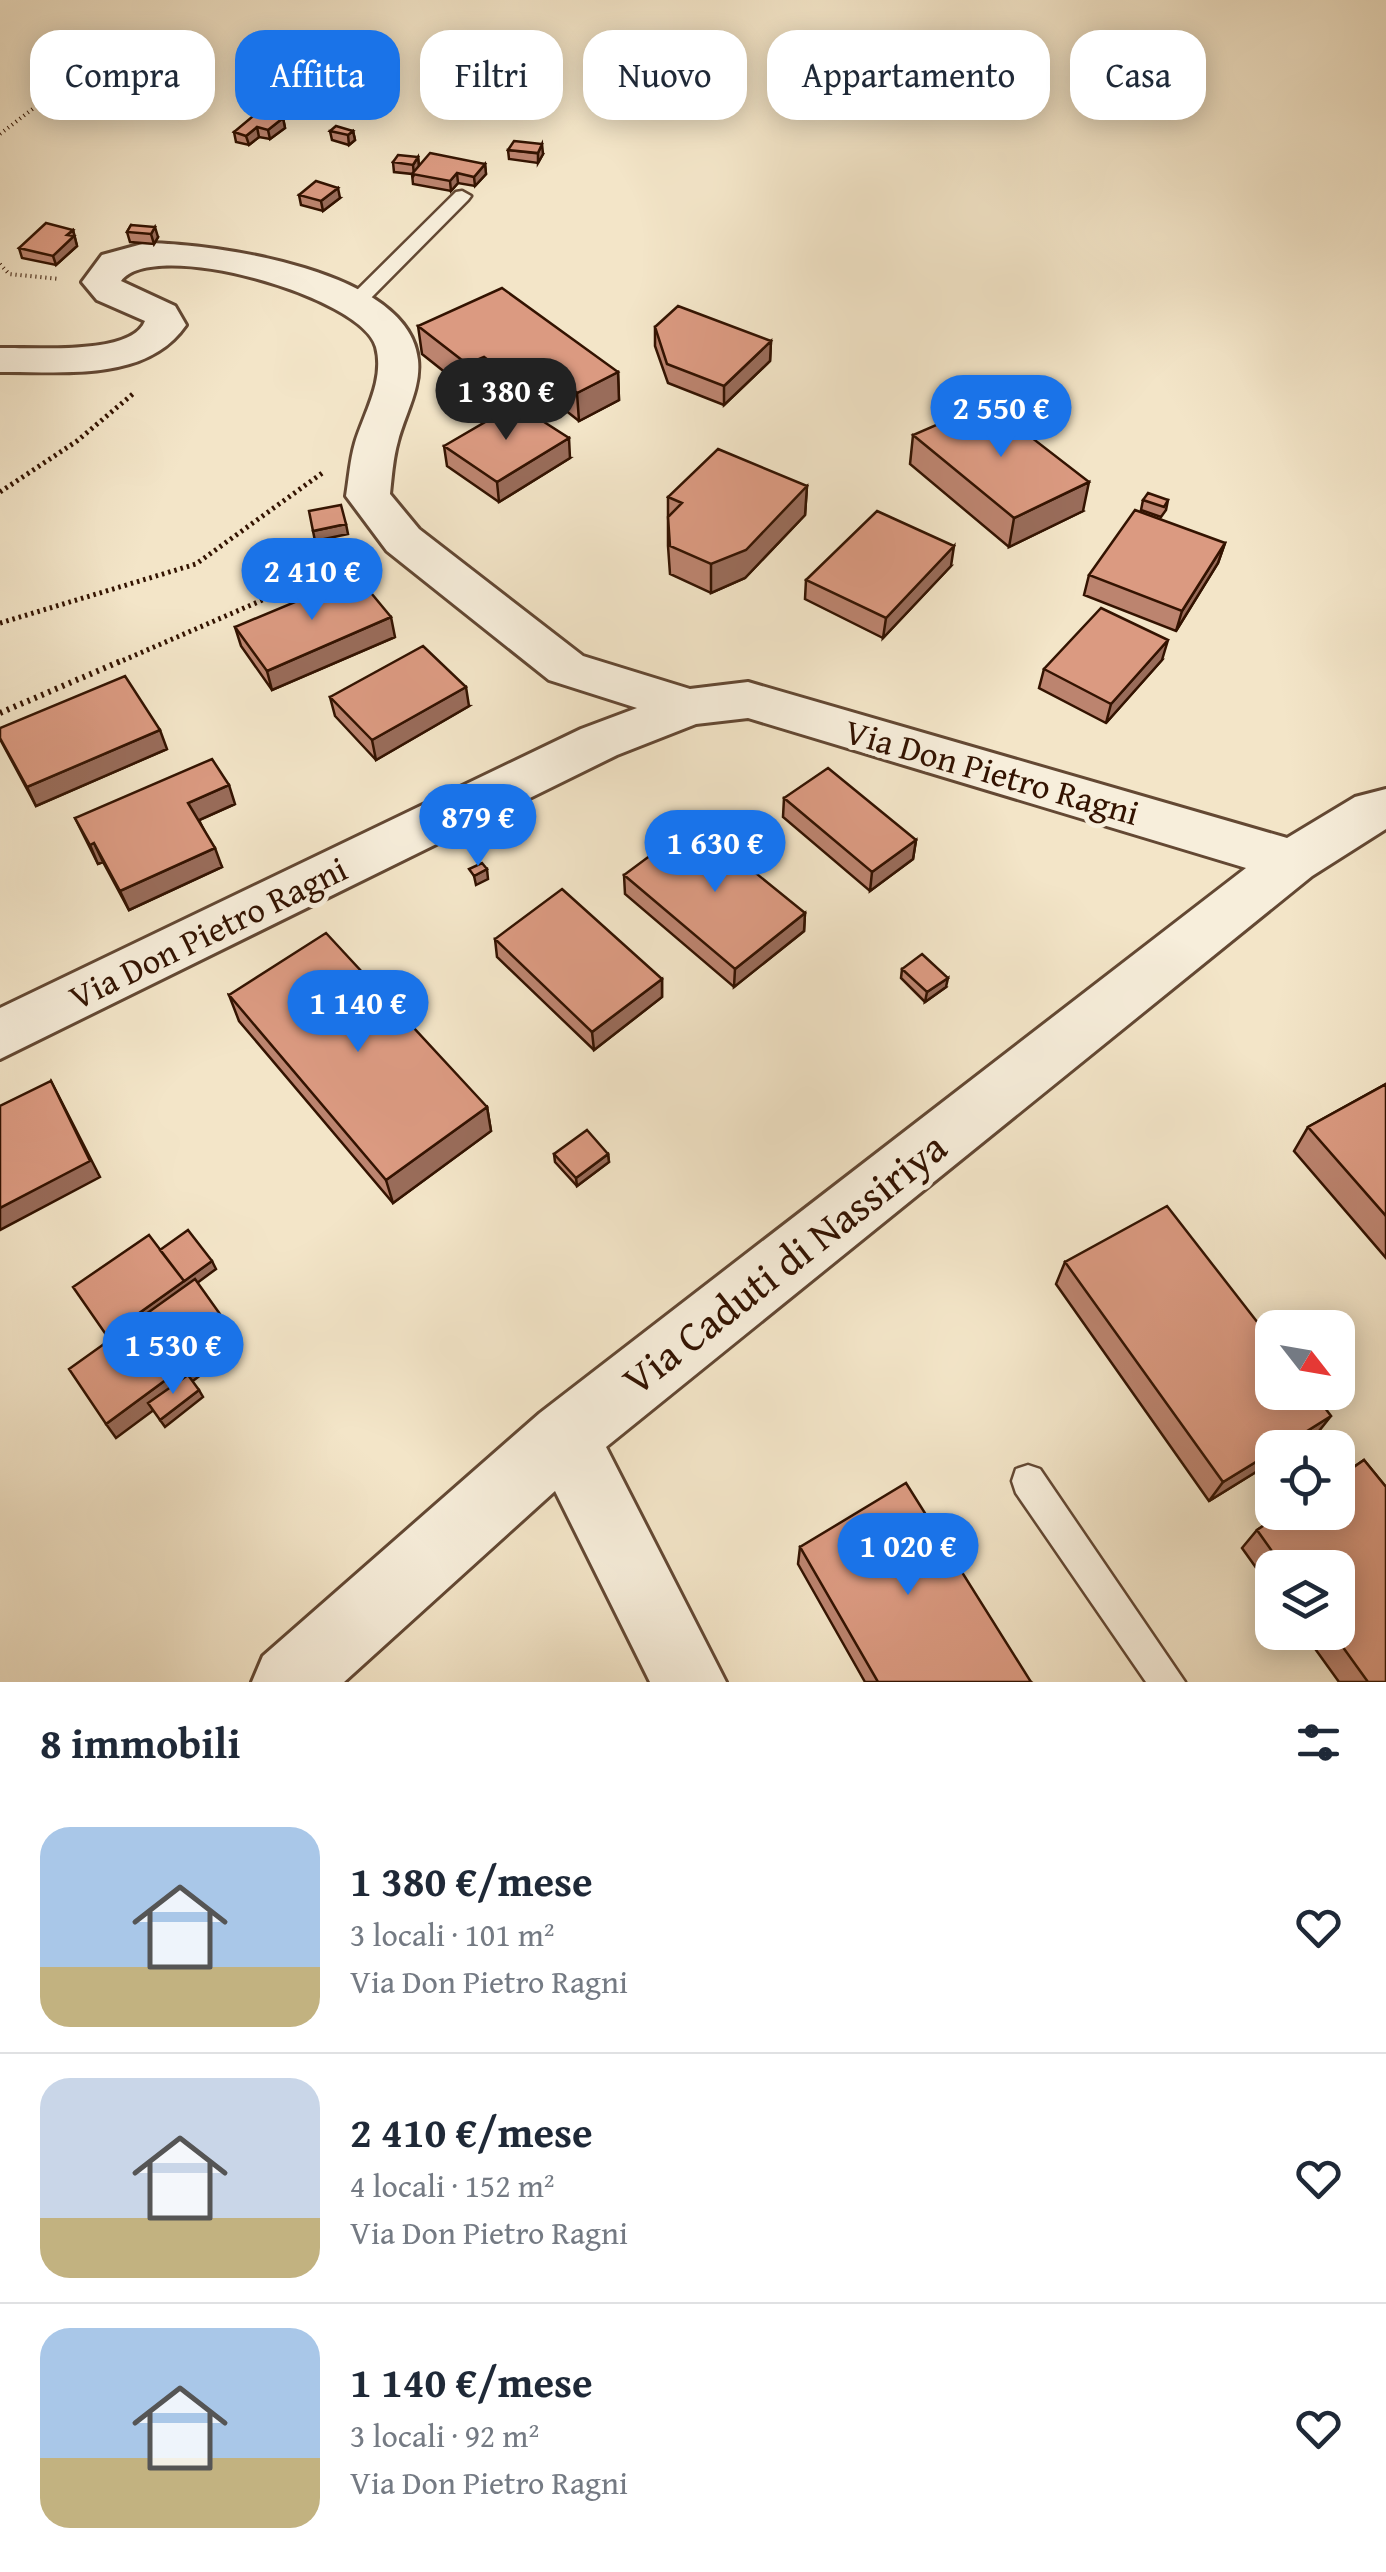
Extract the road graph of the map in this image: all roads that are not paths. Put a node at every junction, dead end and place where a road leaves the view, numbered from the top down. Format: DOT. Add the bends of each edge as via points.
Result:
graph roads {
  1 [pos="462,196"];
  2 [pos="356,302"];
  3 [pos="0,360"];
  4 [pos="690,708"];
  5 [pos="1386,809"];
  6 [pos="1293,861"];
  7 [pos="0,1035"];
  8 [pos="564,1437"];
  9 [pos="1028,1481"];
  10 [pos="289,1682"];
  11 [pos="689,1682"];
  12 [pos="1168,1682"];
  1 -- 2 [label="lane"];
  2 -- 3 [label="street" via="292,276 170,253 139,254 114,262 102,282 161,314 166,326 159,338 109,356"];
  2 -- 4 [label="street, Via Don Pietro Ragni" via="390,333 398,362 368,496 403,540 566,668"];
  4 -- 6 [label="street, Via Don Pietro Ragni" via="748,700"];
  4 -- 7 [label="street, Via Don Pietro Ragni" via="599,742"];
  5 -- 6 [label="street, Via Caduti di Nassiriya"];
  6 -- 8 [label="street, Via Caduti di Nassiriya"];
  8 -- 10 [label="street, Via Caduti di Nassiriya"];
  8 -- 11 [label="street"];
  9 -- 12 [label="lane"];
}
